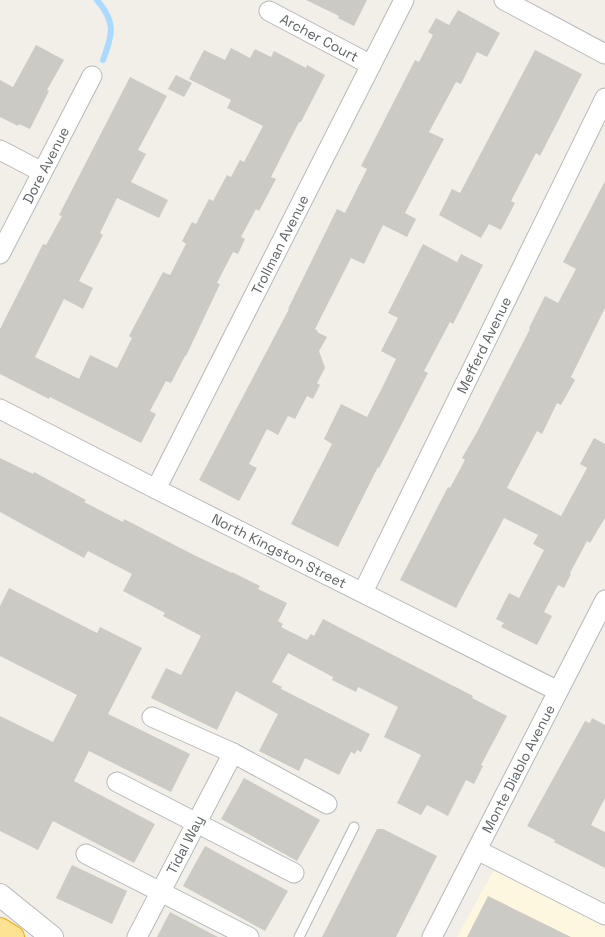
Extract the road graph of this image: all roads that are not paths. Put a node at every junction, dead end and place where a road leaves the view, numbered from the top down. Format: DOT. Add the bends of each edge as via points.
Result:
graph roads {
  1 [pos="404,0"];
  2 [pos="504,0"];
  3 [pos="269,10"];
  4 [pos="605,54"];
  5 [pos="371,64"];
  6 [pos="92,76"];
  7 [pos="605,98"];
  8 [pos="0,150"];
  9 [pos="42,172"];
  10 [pos="0,254"];
  11 [pos="0,409"];
  12 [pos="156,489"];
  13 [pos="363,592"];
  14 [pos="605,600"];
  15 [pos="558,691"];
  16 [pos="152,717"];
  17 [pos="233,753"];
  18 [pos="117,782"];
  19 [pos="327,804"];
  20 [pos="196,823"];
  21 [pos="354,827"];
  22 [pos="477,850"];
  23 [pos="86,854"];
  24 [pos="294,873"];
  25 [pos="160,892"];
  26 [pos="0,895"];
  27 [pos="605,915"];
  28 [pos="0,929"];
  29 [pos="13,937"];
  30 [pos="52,937"];
  31 [pos="136,937"];
  32 [pos="249,937"];
  33 [pos="299,937"];
  34 [pos="432,937"];
  1 -- 5 [label="street, Trollman Avenue"];
  2 -- 4 [label="street"];
  3 -- 5 [label="street, Archer Court"];
  5 -- 12 [label="street, Trollman Avenue"];
  6 -- 9 [label="street, Dore Avenue"];
  7 -- 13 [label="street, Mefferd Avenue"];
  8 -- 9 [label="street"];
  9 -- 10 [label="street, Dore Avenue"];
  11 -- 12 [label="street, North Kingston Street"];
  12 -- 13 [label="street, North Kingston Street"];
  13 -- 15 [label="street, North Kingston Street"];
  14 -- 15 [label="street, Monte Diablo Avenue"];
  15 -- 22 [label="street, Monte Diablo Avenue"];
  16 -- 17 [label="street"];
  17 -- 19 [label="street"];
  17 -- 20 [label="street, Tidal Way"];
  18 -- 20 [label="street"];
  20 -- 24 [label="street"];
  20 -- 25 [label="street, Tidal Way"];
  21 -- 33 [label="lane"];
  22 -- 27 [label="street"];
  22 -- 34 [label="street, Monte Diablo Avenue"];
  23 -- 25 [label="street"];
  25 -- 31 [label="street, Tidal Way"];
  25 -- 32 [label="street"];
  26 -- 30 [label="street"];
  28 -- 29 [label="highway"];
}
